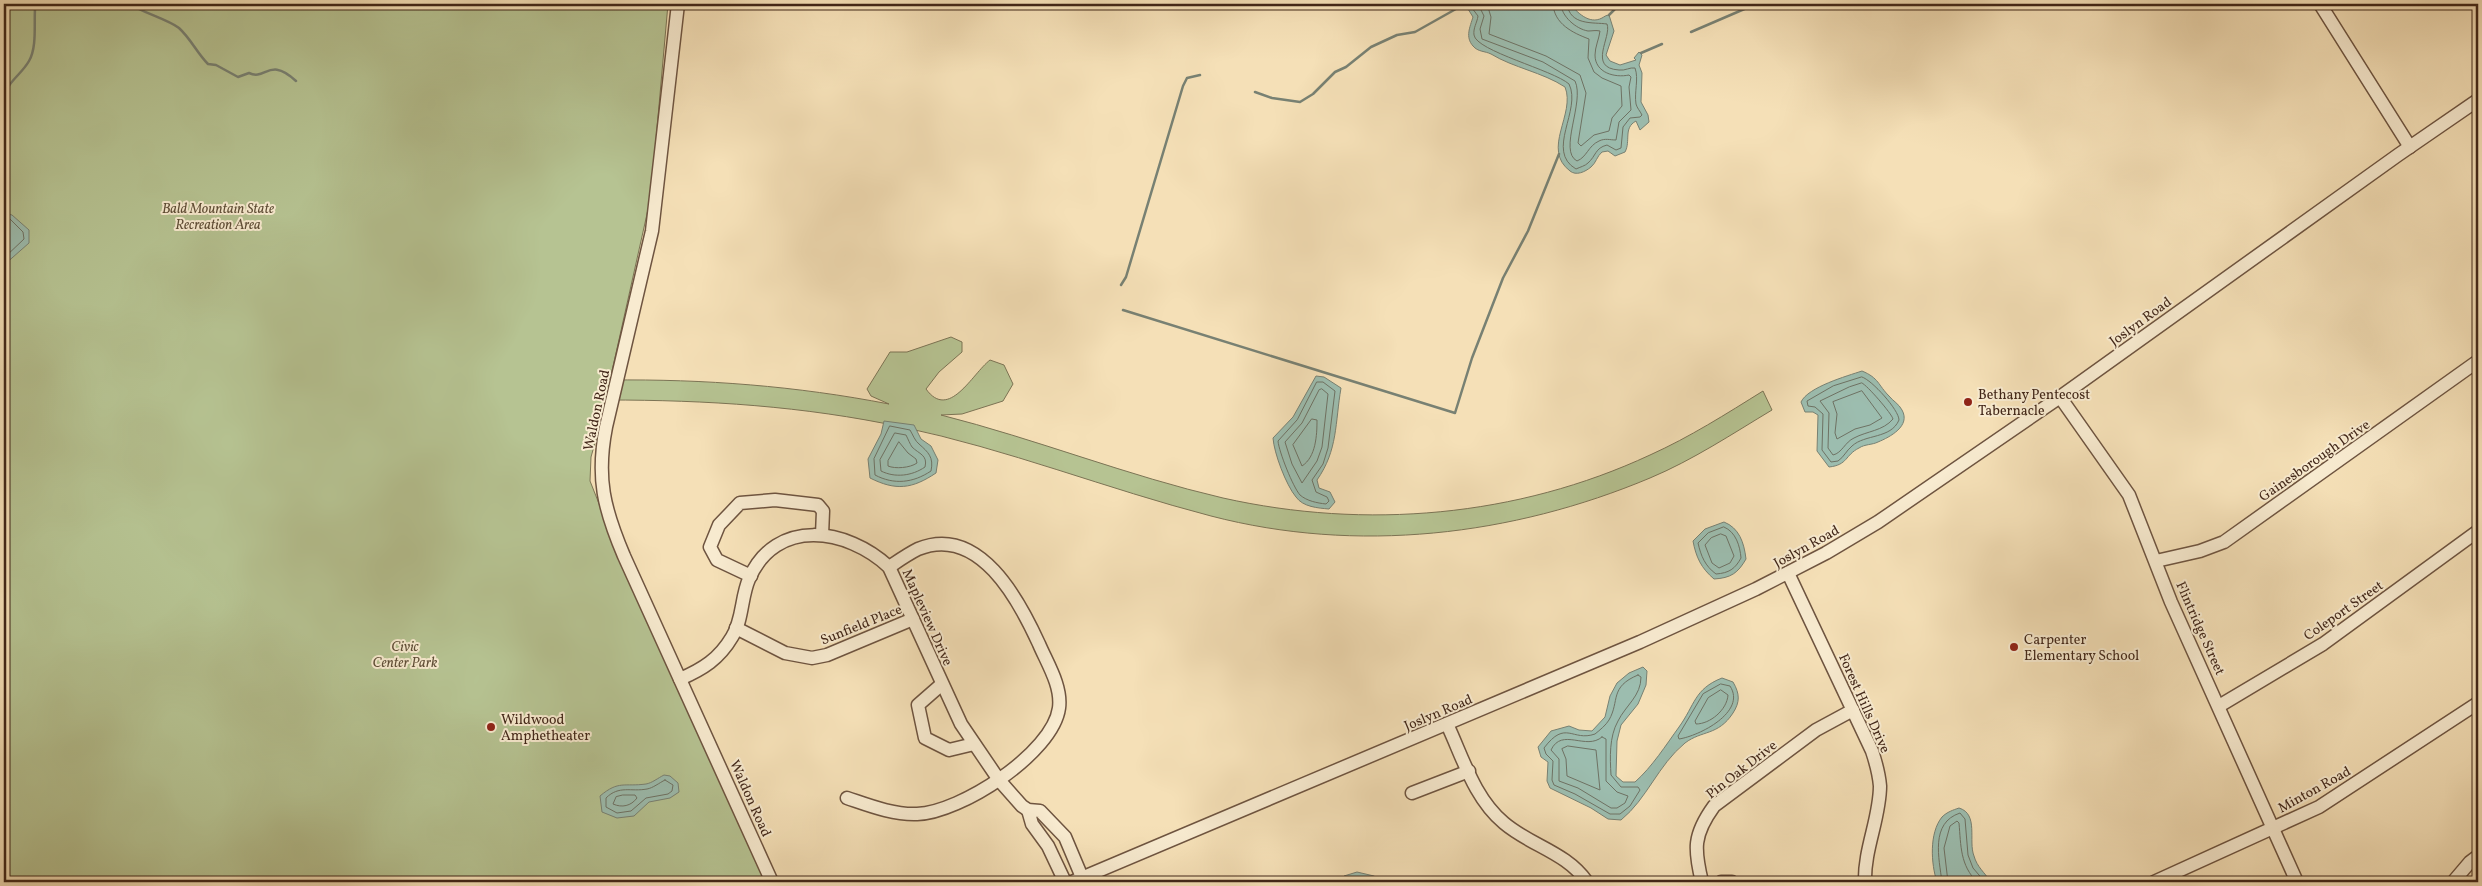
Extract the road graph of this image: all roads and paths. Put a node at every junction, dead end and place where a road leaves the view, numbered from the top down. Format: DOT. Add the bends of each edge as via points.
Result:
graph roads {
  1 [pos="678,4"];
  2 [pos="2320,4"];
  3 [pos="2478,100"];
  4 [pos="2410,147"];
  5 [pos="2478,361"];
  6 [pos="2060,397"];
  7 [pos="2478,531"];
  8 [pos="822,534"];
  9 [pos="2156,561"];
  10 [pos="889,567"];
  11 [pos="1788,573"];
  12 [pos="751,576"];
  13 [pos="913,619"];
  14 [pos="736,628"];
  15 [pos="680,679"];
  16 [pos="942,684"];
  17 [pos="2478,703"];
  18 [pos="2219,706"];
  19 [pos="1853,710"];
  20 [pos="1447,724"];
  21 [pos="974,744"];
  22 [pos="1469,771"];
  23 [pos="999,780"];
  24 [pos="1412,793"];
  25 [pos="847,798"];
  26 [pos="1028,810"];
  27 [pos="2274,828"];
  28 [pos="1065,837"];
  29 [pos="1048,846"];
  30 [pos="2478,856"];
  31 [pos="1080,881"];
  32 [pos="2158,881"];
  33 [pos="772,882"];
  34 [pos="1065,882"];
  35 [pos="1587,882"];
  36 [pos="1702,882"];
  37 [pos="1721,882"];
  38 [pos="1732,882"];
  39 [pos="1865,882"];
  40 [pos="2297,882"];
  41 [pos="2453,882"];
  1 -- 15 [label="street, Waldon Road" via="652,230 608,418 600,470 609,522"];
  2 -- 4 [label="street"];
  3 -- 4 [label="street, Joslyn Road"];
  4 -- 6 [label="street, Joslyn Road"];
  5 -- 9 [label="street, Gainesborough Drive" via="2224,542"];
  6 -- 9 [label="street, Flintridge Street" via="2129,495"];
  6 -- 11 [label="street, Joslyn Road" via="1878,522"];
  7 -- 18 [label="street, Coleport Street" via="2323,644"];
  8 -- 10 [label="street, Mapleview Drive" via="855,543"];
  8 -- 12 [label="street, Mapleview Drive" via="780,543 758,562"];
  8 -- 12 [label="street" via="823,511 818,505 775,500 740,503 719,525 710,547 717,560"];
  9 -- 18 [label="street, Flintridge Street" via="2171,602"];
  10 -- 13 [label="street, Mapleview Drive"];
  10 -- 23 [label="street" via="919,549 942,544 959,547 984,560 1015,597 1056,683 1059,705 1057,719 1027,756"];
  11 -- 19 [label="street, Forest Hills Drive"];
  11 -- 20 [label="street, Joslyn Road" via="1640,642"];
  12 -- 14 [label="street, Mapleview Drive"];
  13 -- 14 [label="street, Sunfield Place" via="812,658 786,653"];
  13 -- 16 [label="street, Mapleview Drive"];
  14 -- 15 [label="street, Mapleview Drive" via="715,660"];
  15 -- 33 [label="street, Waldon Road"];
  16 -- 21 [label="street, Mapleview Drive"];
  16 -- 21 [label="street" via="918,705 925,738 949,750"];
  17 -- 27 [label="street, Minton Road" via="2319,807"];
  18 -- 27 [label="street, Flintridge Street"];
  19 -- 36 [label="street, Pin Oak Drive" via="1816,730 1714,806 1696,838 1695,855"];
  19 -- 39 [label="street, Forest Hills Drive" via="1872,751 1880,786"];
  20 -- 22 [label="street"];
  20 -- 31 [label="street, Joslyn Road"];
  21 -- 23 [label="street, Mapleview Drive"];
  22 -- 24 [label="street"];
  22 -- 35 [label="street" via="1483,801 1504,824 1569,862"];
  23 -- 25 [label="street" via="951,807 917,814 891,811"];
  23 -- 26 [label="street, Mapleview Drive"];
  26 -- 28 [label="street, Mapleview Drive" via="1040,811"];
  26 -- 29 [label="street, Mapleview Drive" via="1032,824"];
  27 -- 32 [label="street, Minton Road"];
  27 -- 40 [label="street, Flintridge Street"];
  28 -- 29 [label="street"];
  28 -- 31 [label="street, Mapleview Drive"];
  29 -- 34 [label="street, Mapleview Drive"];
  30 -- 41 [label="street"];
  37 -- 38 [label="street"];
}
